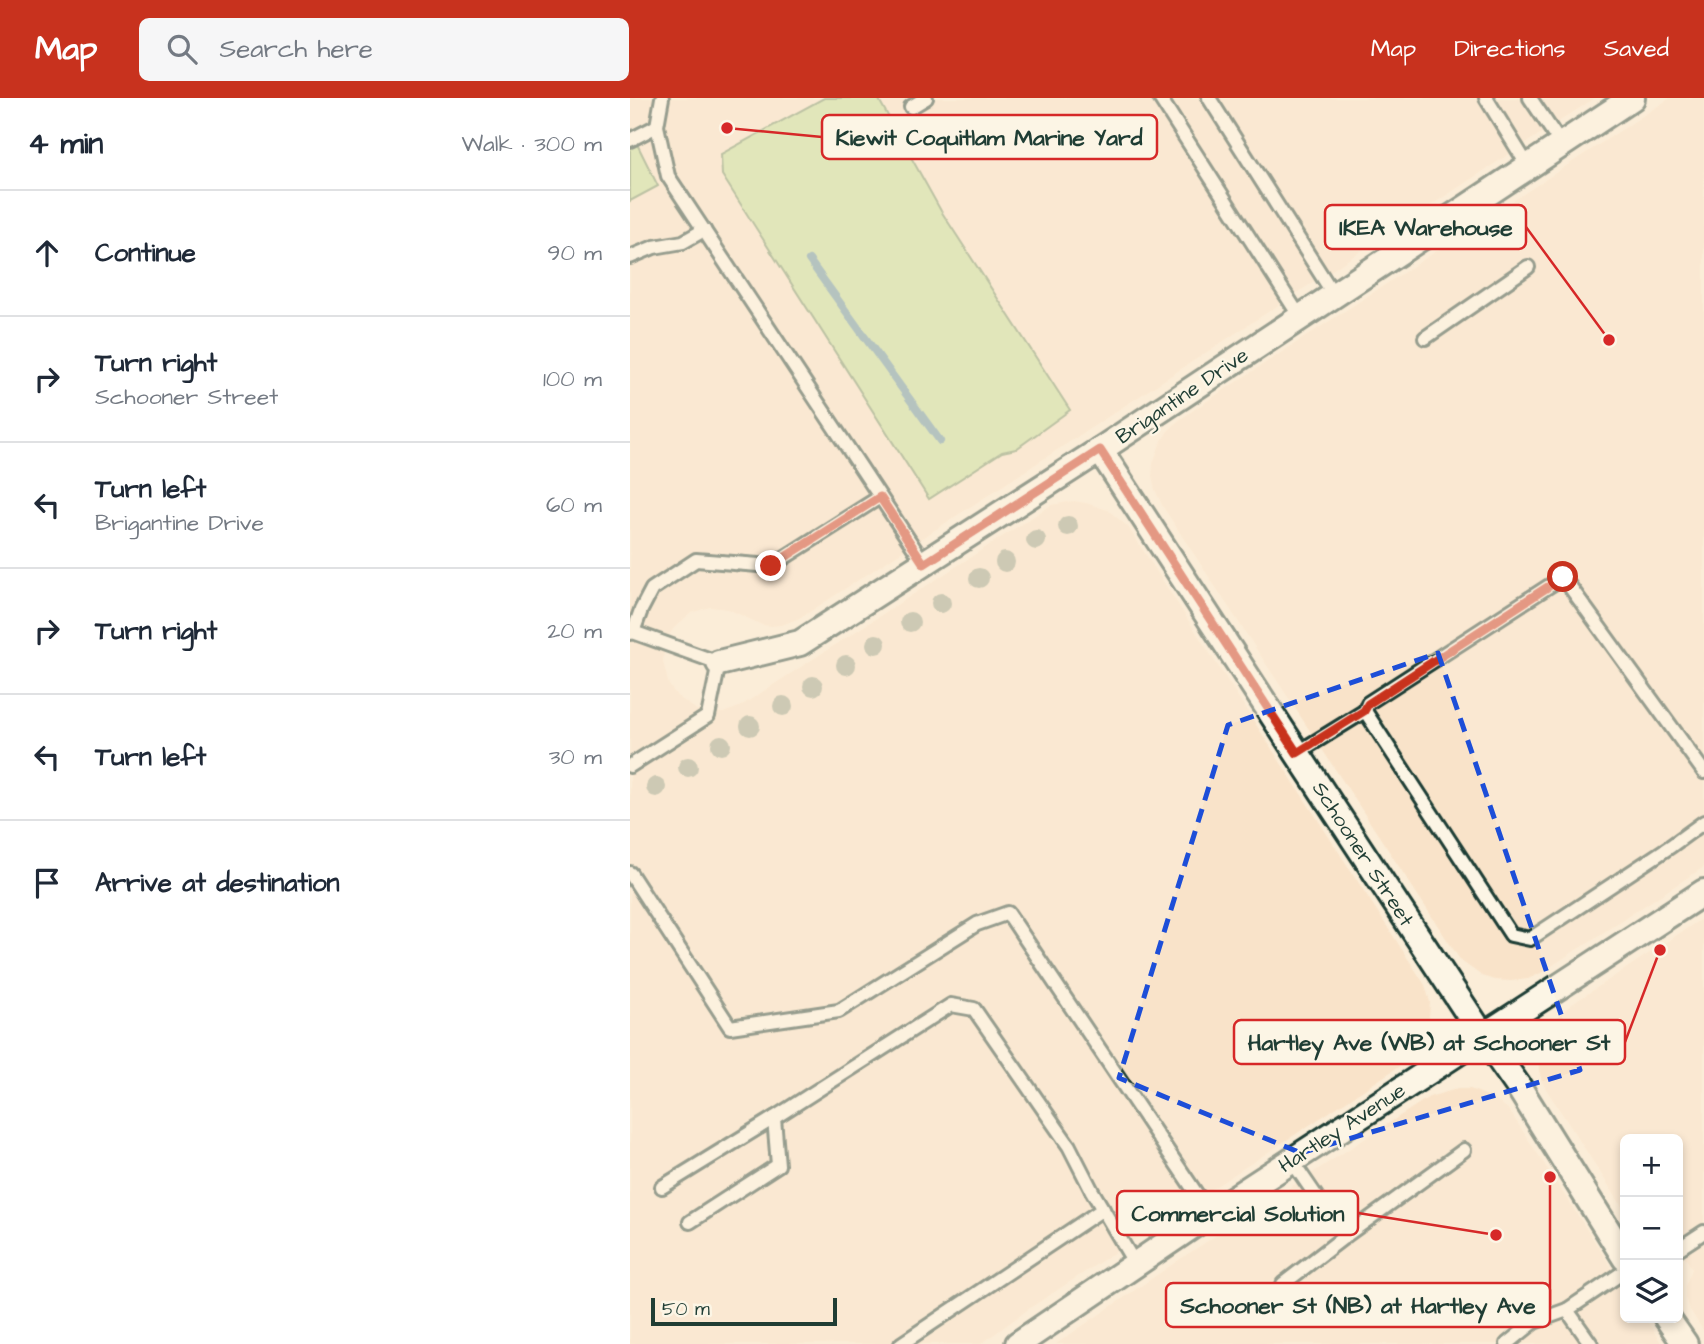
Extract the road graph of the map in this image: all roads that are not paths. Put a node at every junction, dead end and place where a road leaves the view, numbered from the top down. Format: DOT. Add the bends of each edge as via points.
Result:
graph roads {
  1 [pos="662,98"];
  2 [pos="926,98"];
  3 [pos="1160,98"];
  4 [pos="1209,98"];
  5 [pos="1486,98"];
  6 [pos="1530,98"];
  7 [pos="1632,98"];
  8 [pos="911,107"];
  9 [pos="657,126"];
  10 [pos="630,140"];
  11 [pos="1560,144"];
  12 [pos="1528,166"];
  13 [pos="704,230"];
  14 [pos="630,257"];
  15 [pos="1528,267"];
  16 [pos="1334,295"];
  17 [pos="1300,317"];
  18 [pos="1425,338"];
  19 [pos="1100,450"];
  20 [pos="880,497"];
  21 [pos="924,564"];
  22 [pos="631,632"];
  23 [pos="719,663"];
  24 [pos="1364,711"];
  25 [pos="1297,753"];
  26 [pos="630,766"];
  27 [pos="1704,772"];
  28 [pos="1704,822"];
  29 [pos="630,873"];
  30 [pos="1704,892"];
  31 [pos="1483,1036"];
  32 [pos="774,1118"];
  33 [pos="1464,1150"];
  34 [pos="1292,1161"];
  35 [pos="662,1187"];
  36 [pos="1103,1209"];
  37 [pos="1210,1214"];
  38 [pos="690,1222"];
  39 [pos="1704,1232"];
  40 [pos="1344,1237"];
  41 [pos="1683,1246"];
  42 [pos="1620,1250"];
  43 [pos="1135,1264"];
  44 [pos="1620,1275"];
  45 [pos="1283,1284"];
  46 [pos="1567,1310"];
  47 [pos="1670,1323"];
  48 [pos="901,1344"];
  49 [pos="1018,1344"];
  50 [pos="1507,1344"];
  51 [pos="1591,1344"];
  52 [pos="1685,1344"];
  1 -- 9 [label="lane"];
  2 -- 8 [label="lane"];
  3 -- 17 [label="lane"];
  4 -- 16 [label="lane"];
  5 -- 12 [label="lane"];
  6 -- 11 [label="lane"];
  7 -- 11 [label="street, Brigantine Drive"];
  9 -- 10 [label="lane"];
  9 -- 13 [label="lane" via="668,176"];
  11 -- 12 [label="street, Brigantine Drive"];
  12 -- 16 [label="street, Brigantine Drive"];
  13 -- 14 [label="lane" via="683,242"];
  13 -- 20 [label="lane"];
  15 -- 18 [label="lane"];
  16 -- 17 [label="street, Brigantine Drive"];
  17 -- 19 [label="street, Brigantine Drive"];
  19 -- 21 [label="street, Brigantine Drive"];
  19 -- 25 [label="street, Schooner Street"];
  20 -- 21 [label="lane"];
  20 -- 22 [label="lane" via="771,566 696,560 652,589"];
  21 -- 23 [label="street, Brigantine Drive" via="800,643"];
  22 -- 23 [label="lane"];
  23 -- 26 [label="lane" via="708,716"];
  24 -- 25 [label="lane"];
  24 -- 27 [label="lane" via="1368,704 1563,577"];
  24 -- 28 [label="lane" via="1511,935 1530,939"];
  25 -- 31 [label="street, Schooner Street"];
  29 -- 37 [label="lane" via="730,1027 839,1010 976,924 1008,913"];
  30 -- 31 [label="street, Hartley Avenue"];
  31 -- 34 [label="street, Hartley Avenue"];
  31 -- 42 [label="street, Schooner Street"];
  32 -- 35 [label="lane"];
  32 -- 36 [label="lane" via="951,1005 974,1009 1069,1146"];
  32 -- 38 [label="lane" via="778,1165"];
  33 -- 40 [label="lane"];
  34 -- 37 [label="street, Hartley Avenue"];
  34 -- 40 [label="lane"];
  36 -- 43 [label="lane"];
  36 -- 48 [label="lane"];
  37 -- 43 [label="street, Hartley Avenue"];
  39 -- 41 [label="lane"];
  40 -- 45 [label="lane"];
  43 -- 49 [label="street, Hartley Avenue"];
  44 -- 46 [label="lane"];
  46 -- 50 [label="lane" via="1534,1322"];
  46 -- 51 [label="lane"];
  47 -- 52 [label="street"];
}
